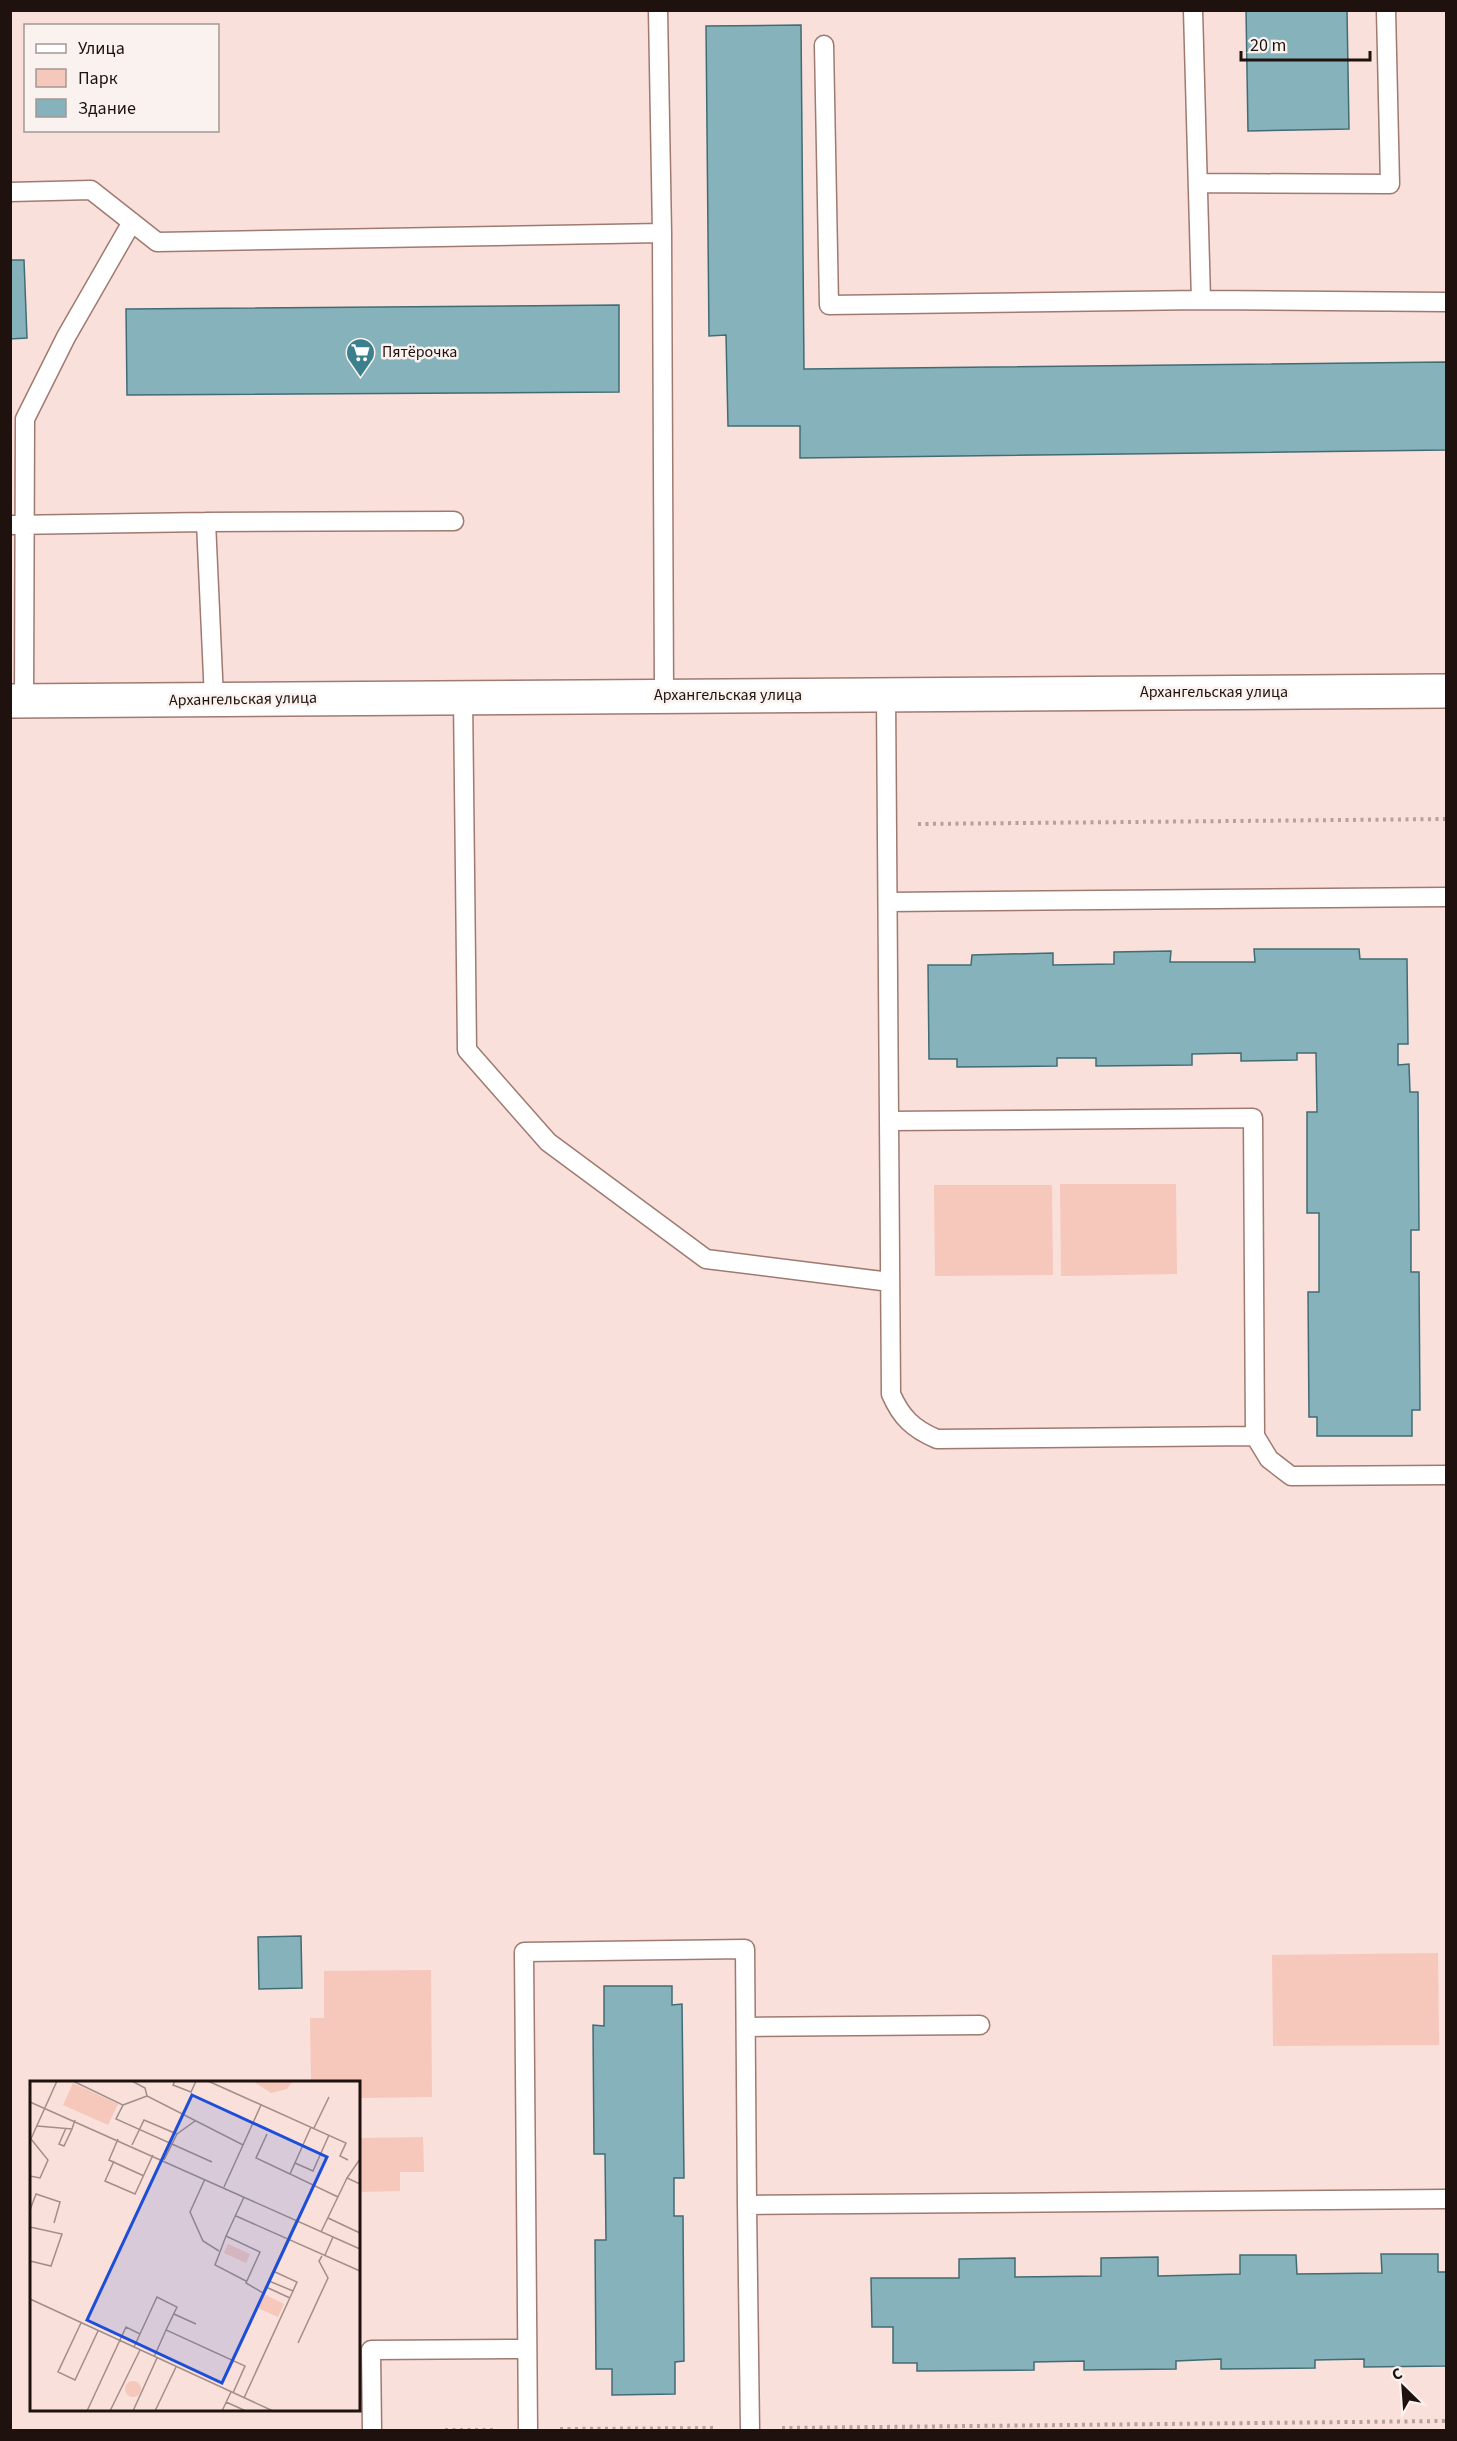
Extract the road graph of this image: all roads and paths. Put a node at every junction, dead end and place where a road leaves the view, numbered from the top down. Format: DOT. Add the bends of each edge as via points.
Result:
graph roads {
  1 [pos="658,10"];
  2 [pos="1193,10"];
  3 [pos="1386,10"];
  4 [pos="824,45"];
  5 [pos="1198,183"];
  6 [pos="10,192"];
  7 [pos="132,222"];
  8 [pos="662,233"];
  9 [pos="1201,300"];
  10 [pos="1446,302"];
  11 [pos="18,419"];
  12 [pos="454,521"];
  13 [pos="206,522"];
  14 [pos="17,525"];
  15 [pos="1446,691"];
  16 [pos="886,693"];
  17 [pos="664,695"];
  18 [pos="464,697"];
  19 [pos="214,699"];
  20 [pos="17,701"];
  21 [pos="1446,819"];
  22 [pos="887,824"];
  23 [pos="1446,897"];
  24 [pos="888,902"];
  25 [pos="889,1121"];
  26 [pos="890,1282"];
  27 [pos="1255,1436"];
  28 [pos="1446,1474"];
  29 [pos="980,2025"];
  30 [pos="746,2027"];
  31 [pos="1446,2199"];
  32 [pos="747,2205"];
  33 [pos="527,2349"];
  34 [pos="1446,2421"];
  35 [pos="750,2429"];
  36 [pos="372,2430"];
  37 [pos="445,2430"];
  38 [pos="528,2430"];
  1 -- 8 [label="lane"];
  2 -- 5 [label="lane"];
  3 -- 5 [label="lane" via="1390,184"];
  4 -- 9 [label="lane" via="829,304"];
  5 -- 9 [label="lane"];
  6 -- 7 [label="lane" via="91,190"];
  7 -- 8 [label="lane" via="157,242"];
  7 -- 11 [label="lane"];
  8 -- 17 [label="lane"];
  9 -- 10 [label="lane"];
  11 -- 14 [label="lane"];
  12 -- 13 [label="lane"];
  13 -- 14 [label="lane"];
  13 -- 19 [label="lane"];
  14 -- 20 [label="lane"];
  15 -- 16 [label="street, Архангельская улица"];
  16 -- 17 [label="street, Архангельская улица"];
  16 -- 22 [label="lane"];
  17 -- 18 [label="street, Архангельская улица"];
  18 -- 19 [label="street, Архангельская улица"];
  18 -- 26 [label="lane" via="467,1050 548,1142 706,1259"];
  19 -- 20 [label="street, Архангельская улица"];
  21 -- 22 [label="path"];
  22 -- 24 [label="lane"];
  23 -- 24 [label="lane"];
  24 -- 25 [label="lane"];
  25 -- 26 [label="lane"];
  25 -- 27 [label="lane" via="1253,1118"];
  26 -- 27 [label="lane" via="891,1394 905,1420 920,1432 937,1439"];
  27 -- 28 [label="lane" via="1269,1460 1292,1476"];
  29 -- 30 [label="lane"];
  30 -- 32 [label="lane"];
  30 -- 33 [label="lane" via="745,1949 524,1952"];
  31 -- 32 [label="lane"];
  32 -- 35 [label="lane"];
  33 -- 36 [label="lane" via="371,2350"];
  33 -- 38 [label="lane"];
  34 -- 35 [label="path"];
  35 -- 38 [label="path"];
  37 -- 38 [label="path"];
}
